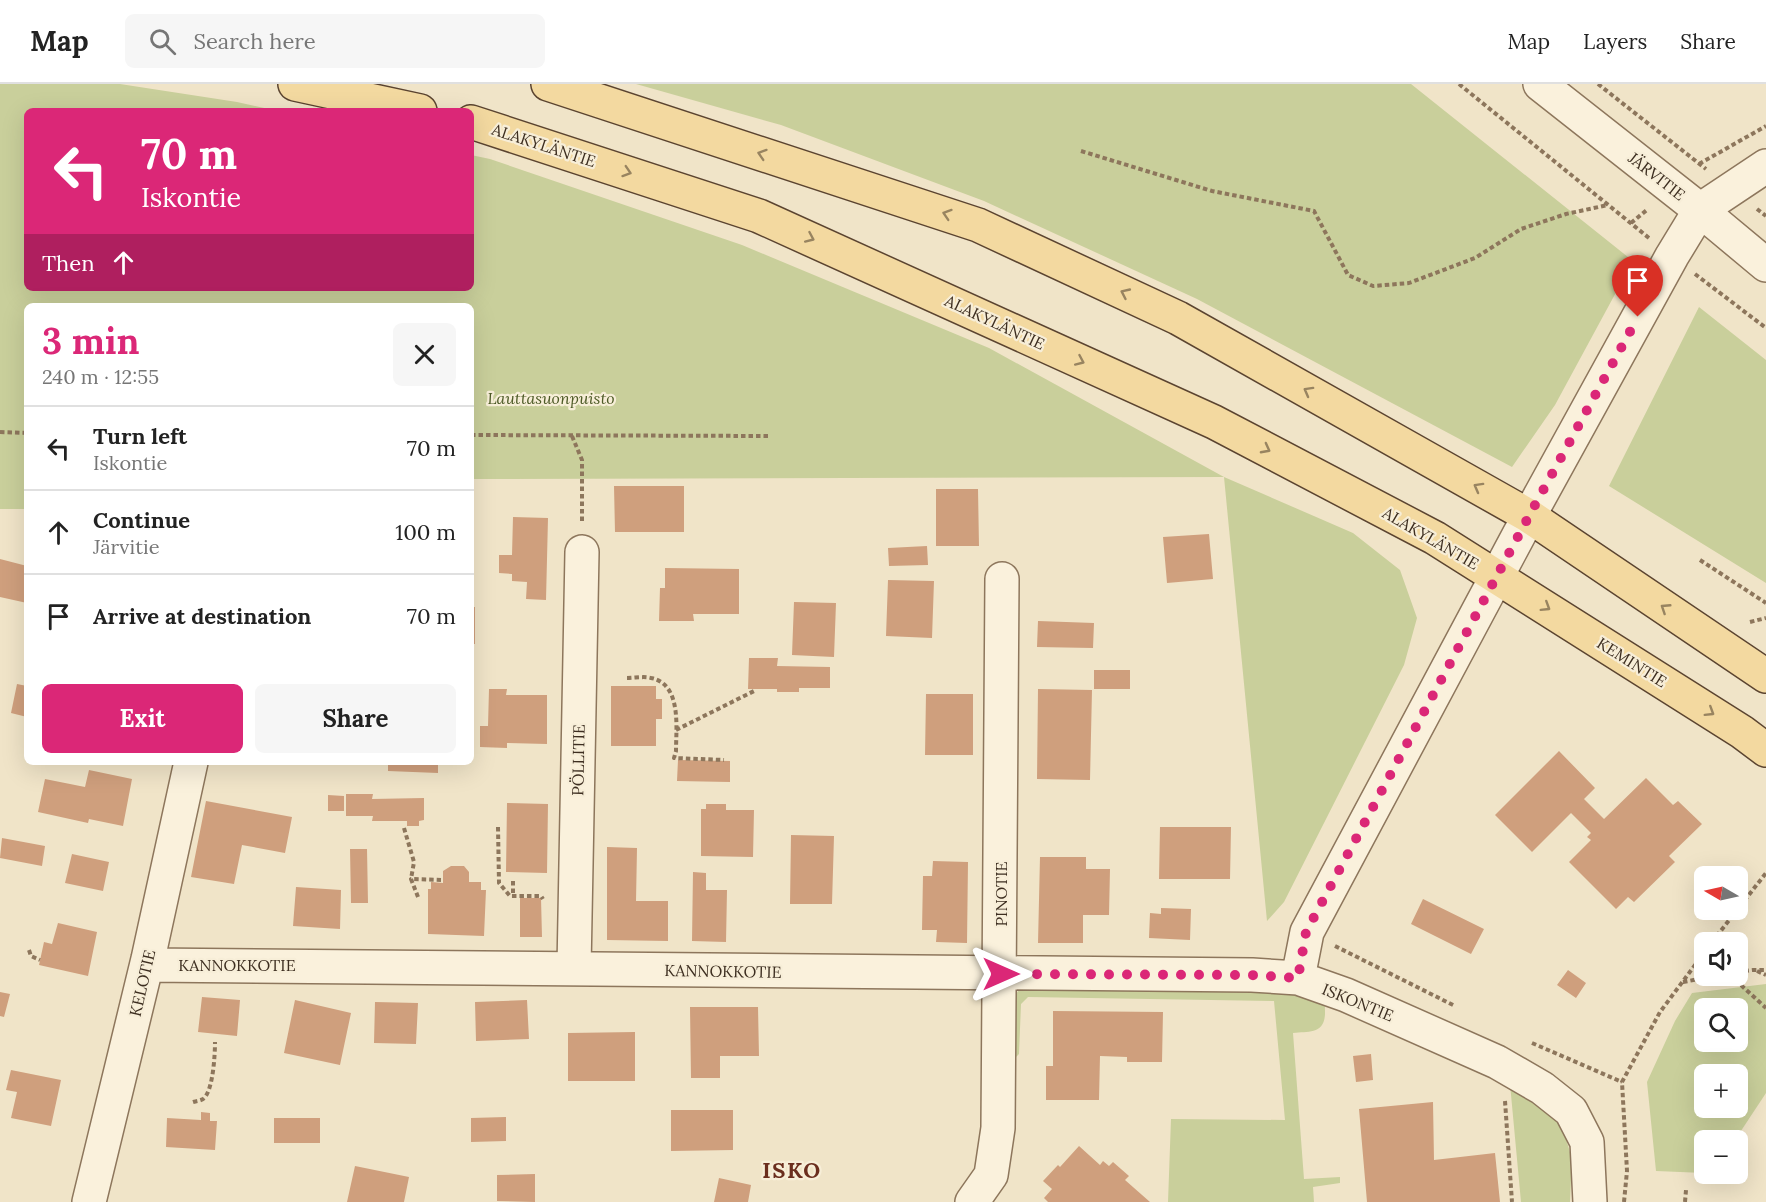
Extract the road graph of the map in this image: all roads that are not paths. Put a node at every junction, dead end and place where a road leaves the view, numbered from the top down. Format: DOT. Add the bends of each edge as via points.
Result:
graph roads {
  1 [pos="295,84"];
  2 [pos="548,84"];
  3 [pos="1540,84"];
  4 [pos="406,108"];
  5 [pos="474,123"];
  6 [pos="1766,166"];
  7 [pos="1700,210"];
  8 [pos="1766,265"];
  9 [pos="1529,516"];
  10 [pos="582,552"];
  11 [pos="1496,576"];
  12 [pos="1002,579"];
  13 [pos="1766,676"];
  14 [pos="1766,750"];
  15 [pos="190,765"];
  16 [pos="147,964"];
  17 [pos="574,969"];
  18 [pos="1001,974"];
  19 [pos="1298,978"];
  20 [pos="89,1202"];
  21 [pos="972,1202"];
  22 [pos="1590,1202"];
  1 -- 4 [label="main road"];
  9 -- 2 [label="main road, one-way" via="1178,318 978,225"];
  3 -- 7 [label="street, JÄRVITIE"];
  5 -- 11 [label="main road, ALAKYLÄNTIE, one-way" via="759,216 1214,422 1435,538"];
  6 -- 7 [label="street"];
  7 -- 8 [label="street"];
  7 -- 9 [label="street, JÄRVITIE"];
  9 -- 11 [label="street, JÄRVITIE"];
  13 -- 9 [label="main road, one-way"];
  10 -- 17 [label="street, PÖLLITIE"];
  11 -- 14 [label="main road, KEMINTIE, one-way"];
  11 -- 19 [label="street" via="1306,932"];
  12 -- 18 [label="street, PINOTIE"];
  15 -- 16 [label="street, KELOTIE"];
  16 -- 17 [label="street, KANNOKKOTIE"];
  16 -- 20 [label="street, KELOTIE"];
  17 -- 18 [label="street, KANNOKKOTIE"];
  18 -- 19 [label="street, KANNOKKOTIE"];
  18 -- 21 [label="street, PINOTIE" via="998,1128 991,1175"];
  19 -- 22 [label="street, ISKONTIE" via="1346,995 1503,1065 1571,1111 1587,1142"];
}
